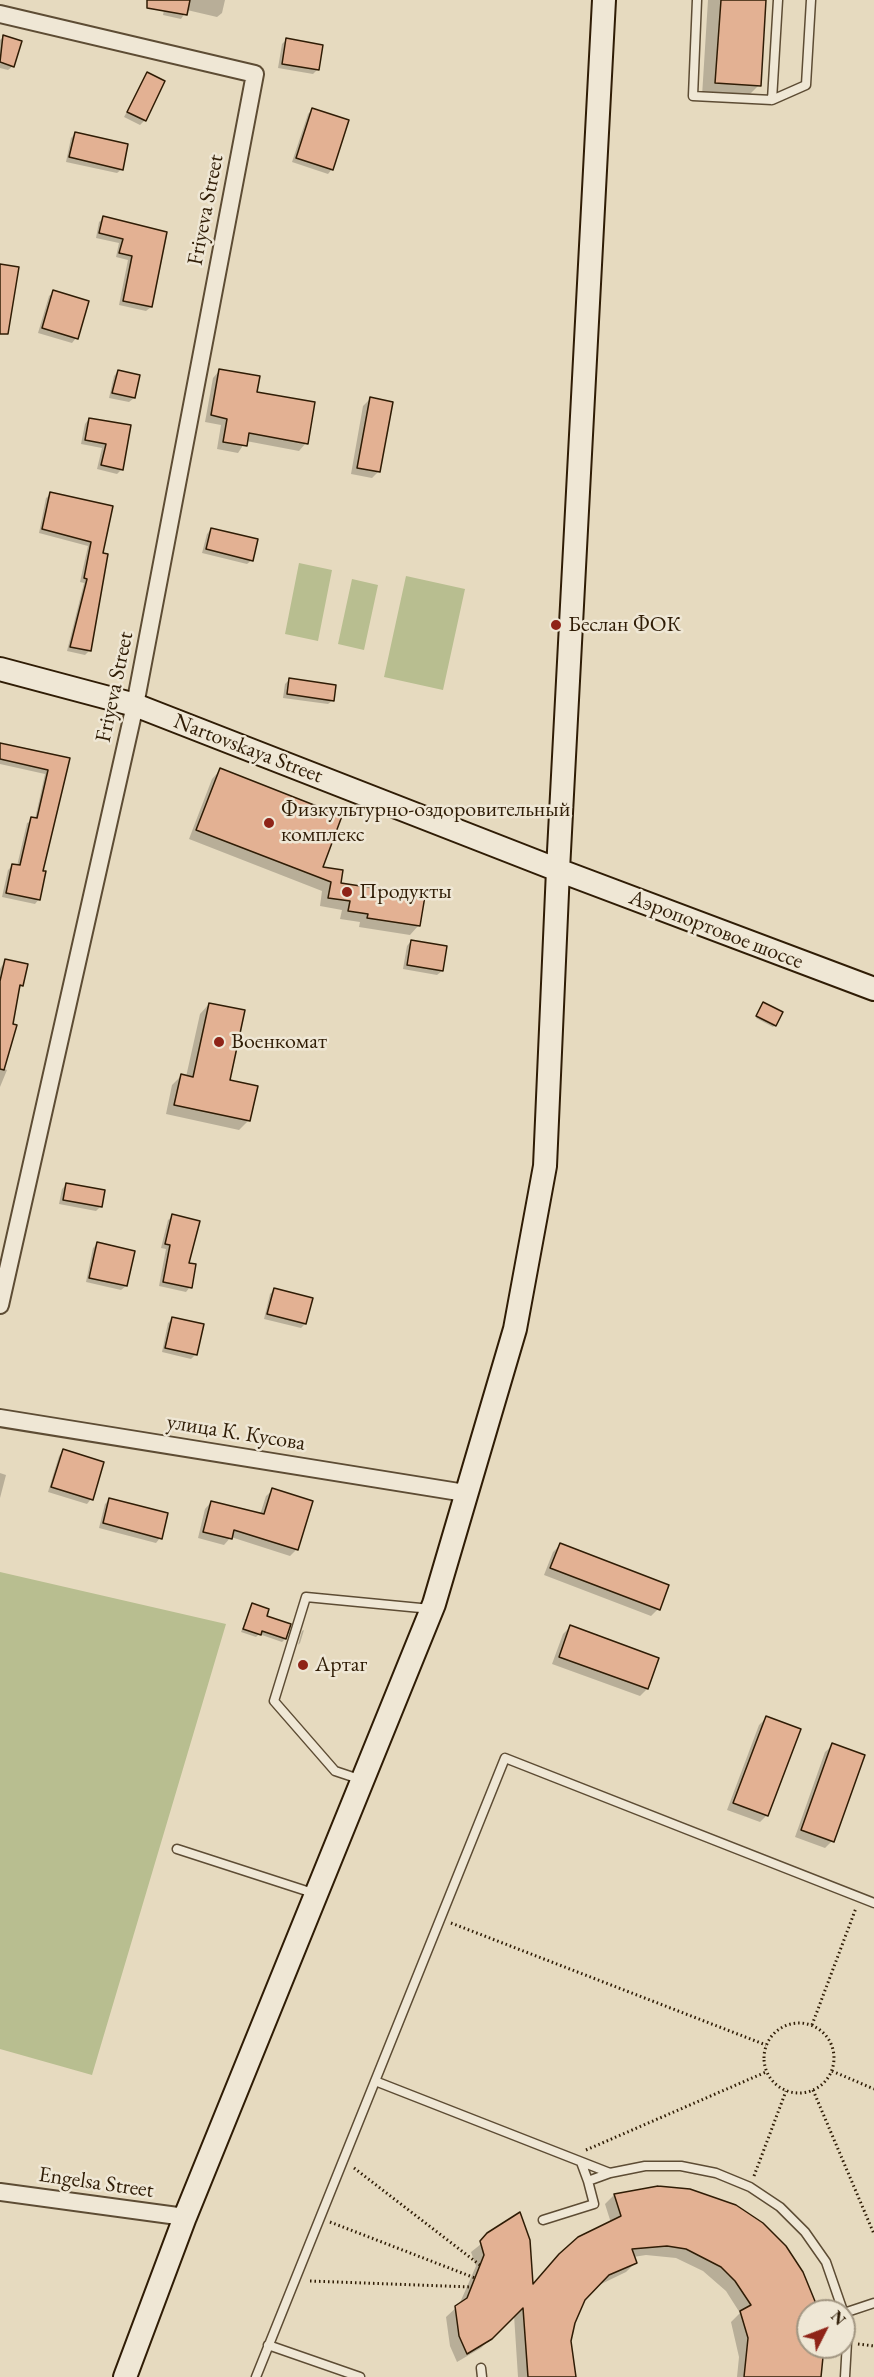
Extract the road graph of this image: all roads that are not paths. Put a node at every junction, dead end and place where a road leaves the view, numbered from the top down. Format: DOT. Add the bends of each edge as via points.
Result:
graph roads {
  1 [pos="604,0"];
  2 [pos="698,0"];
  3 [pos="778,0"];
  4 [pos="811,0"];
  5 [pos="0,14"];
  6 [pos="772,100"];
  7 [pos="0,669"];
  8 [pos="135,705"];
  9 [pos="558,870"];
  10 [pos="874,989"];
  11 [pos="0,1305"];
  12 [pos="0,1418"];
  13 [pos="465,1493"];
  14 [pos="432,1610"];
  15 [pos="362,1781"];
  16 [pos="177,1849"];
  17 [pos="316,1894"];
  18 [pos="874,1903"];
  19 [pos="375,2081"];
  20 [pos="581,2162"];
  21 [pos="610,2174"];
  22 [pos="588,2181"];
  23 [pos="0,2192"];
  24 [pos="185,2217"];
  25 [pos="543,2220"];
  26 [pos="839,2299"];
  27 [pos="874,2303"];
  28 [pos="856,2309"];
  29 [pos="268,2346"];
  30 [pos="846,2359"];
  31 [pos="125,2377"];
  32 [pos="256,2377"];
  33 [pos="360,2377"];
  34 [pos="845,2377"];
  1 -- 9 [label="main road"];
  2 -- 6 [label="lane" via="693,96"];
  3 -- 6 [label="lane"];
  4 -- 6 [label="lane" via="806,85"];
  5 -- 8 [label="street, Friyeva Street" via="255,74"];
  7 -- 8 [label="main road, Nartovskaya Street"];
  8 -- 9 [label="main road, Nartovskaya Street"];
  8 -- 11 [label="street, Friyeva Street"];
  9 -- 10 [label="main road, Аэропортовое шоссе"];
  9 -- 13 [label="main road" via="545,1166 515,1329"];
  12 -- 13 [label="street, улица К. Кусова"];
  13 -- 14 [label="main road"];
  14 -- 15 [label="main road"];
  14 -- 15 [label="lane" via="306,1597 274,1701 335,1771"];
  15 -- 17 [label="main road"];
  16 -- 17 [label="lane"];
  17 -- 24 [label="main road"];
  18 -- 19 [label="lane" via="506,1758"];
  19 -- 20 [label="lane"];
  19 -- 29 [label="lane"];
  20 -- 21 [label="lane"];
  20 -- 22 [label="lane"];
  21 -- 22 [label="lane"];
  21 -- 26 [label="lane" via="645,2166 681,2166 716,2173 750,2187 780,2207 805,2232 826,2262"];
  22 -- 25 [label="lane" via="594,2204"];
  23 -- 24 [label="street, Engelsa Street"];
  24 -- 31 [label="main road"];
  27 -- 28 [label="lane"];
  29 -- 32 [label="lane"];
  29 -- 33 [label="lane"];
  30 -- 34 [label="lane"];
}
